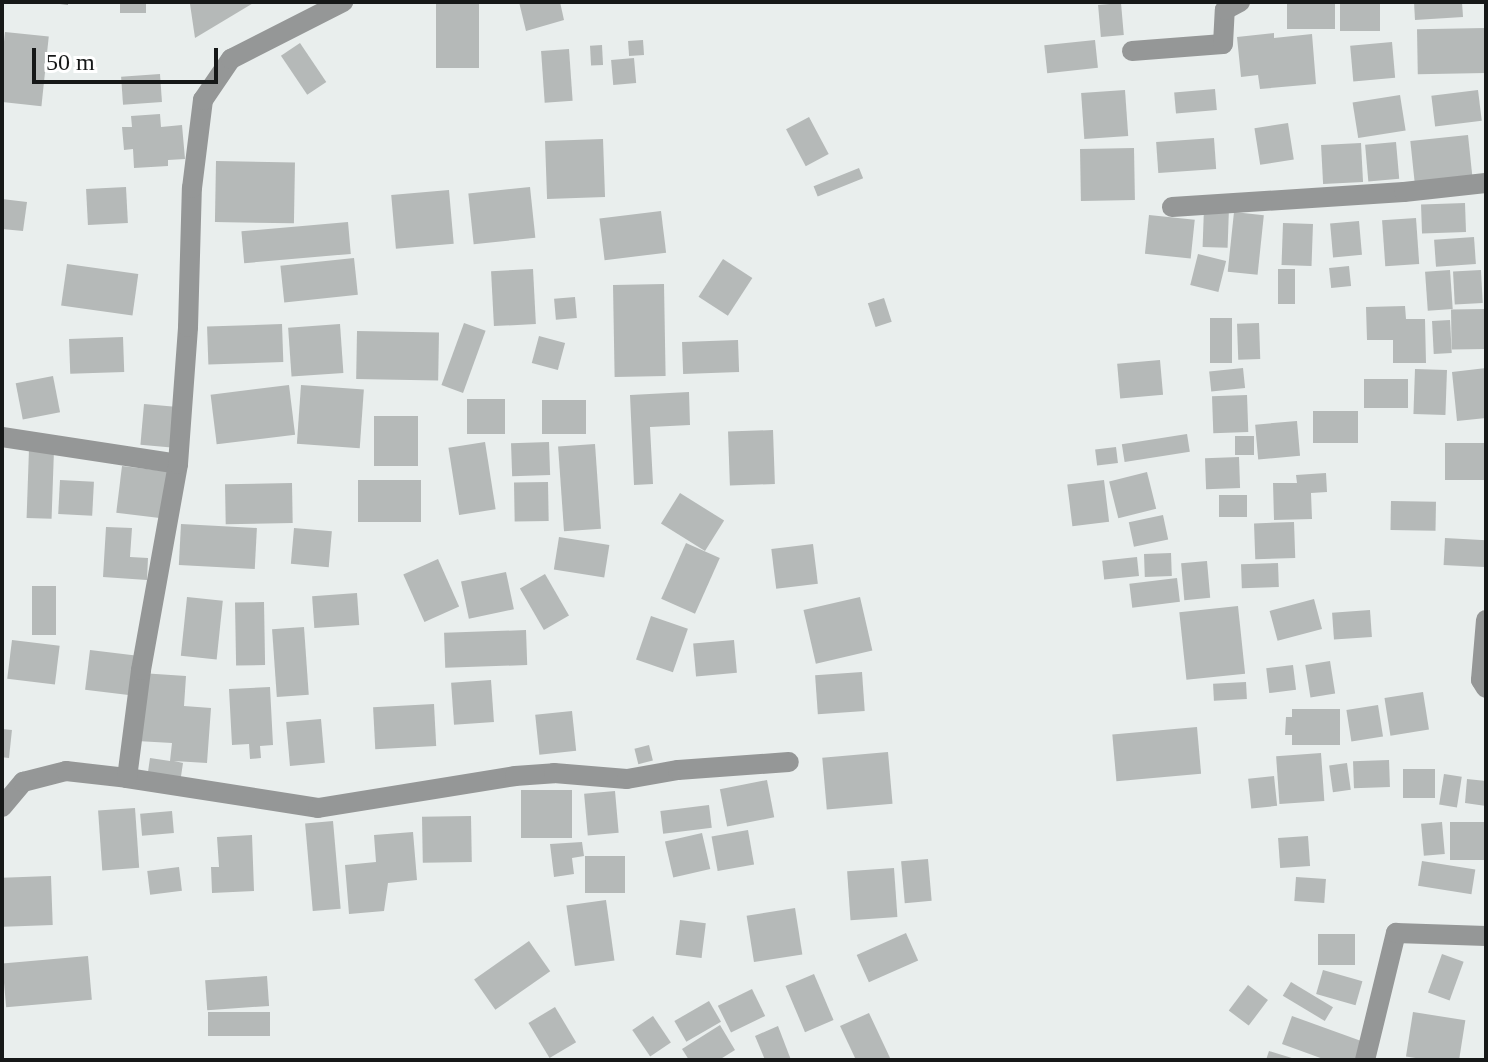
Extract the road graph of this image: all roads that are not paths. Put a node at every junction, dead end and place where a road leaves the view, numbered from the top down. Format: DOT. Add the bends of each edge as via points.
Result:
graph roads {
  1 [pos="343,2"];
  2 [pos="1240,2"];
  3 [pos="1132,51"];
  4 [pos="1486,183"];
  5 [pos="1172,207"];
  6 [pos="2,437"];
  7 [pos="178,464"];
  8 [pos="1486,620"];
  9 [pos="1486,688"];
  10 [pos="789,762"];
  11 [pos="127,778"];
  12 [pos="2,807"];
  13 [pos="1486,936"];
  14 [pos="1365,1060"];
  1 -- 7 [label="street" via="231,59 203,100 192,188"];
  2 -- 3 [label="street" via="1225,10 1223,44"];
  4 -- 5 [label="street"];
  6 -- 7 [label="street"];
  7 -- 11 [label="street"];
  8 -- 9 [label="street" via="1481,680"];
  10 -- 11 [label="street" via="627,779 554,773 515,776 318,808"];
  11 -- 12 [label="street" via="66,771 23,782"];
  13 -- 14 [label="street" via="1396,933"];
}
